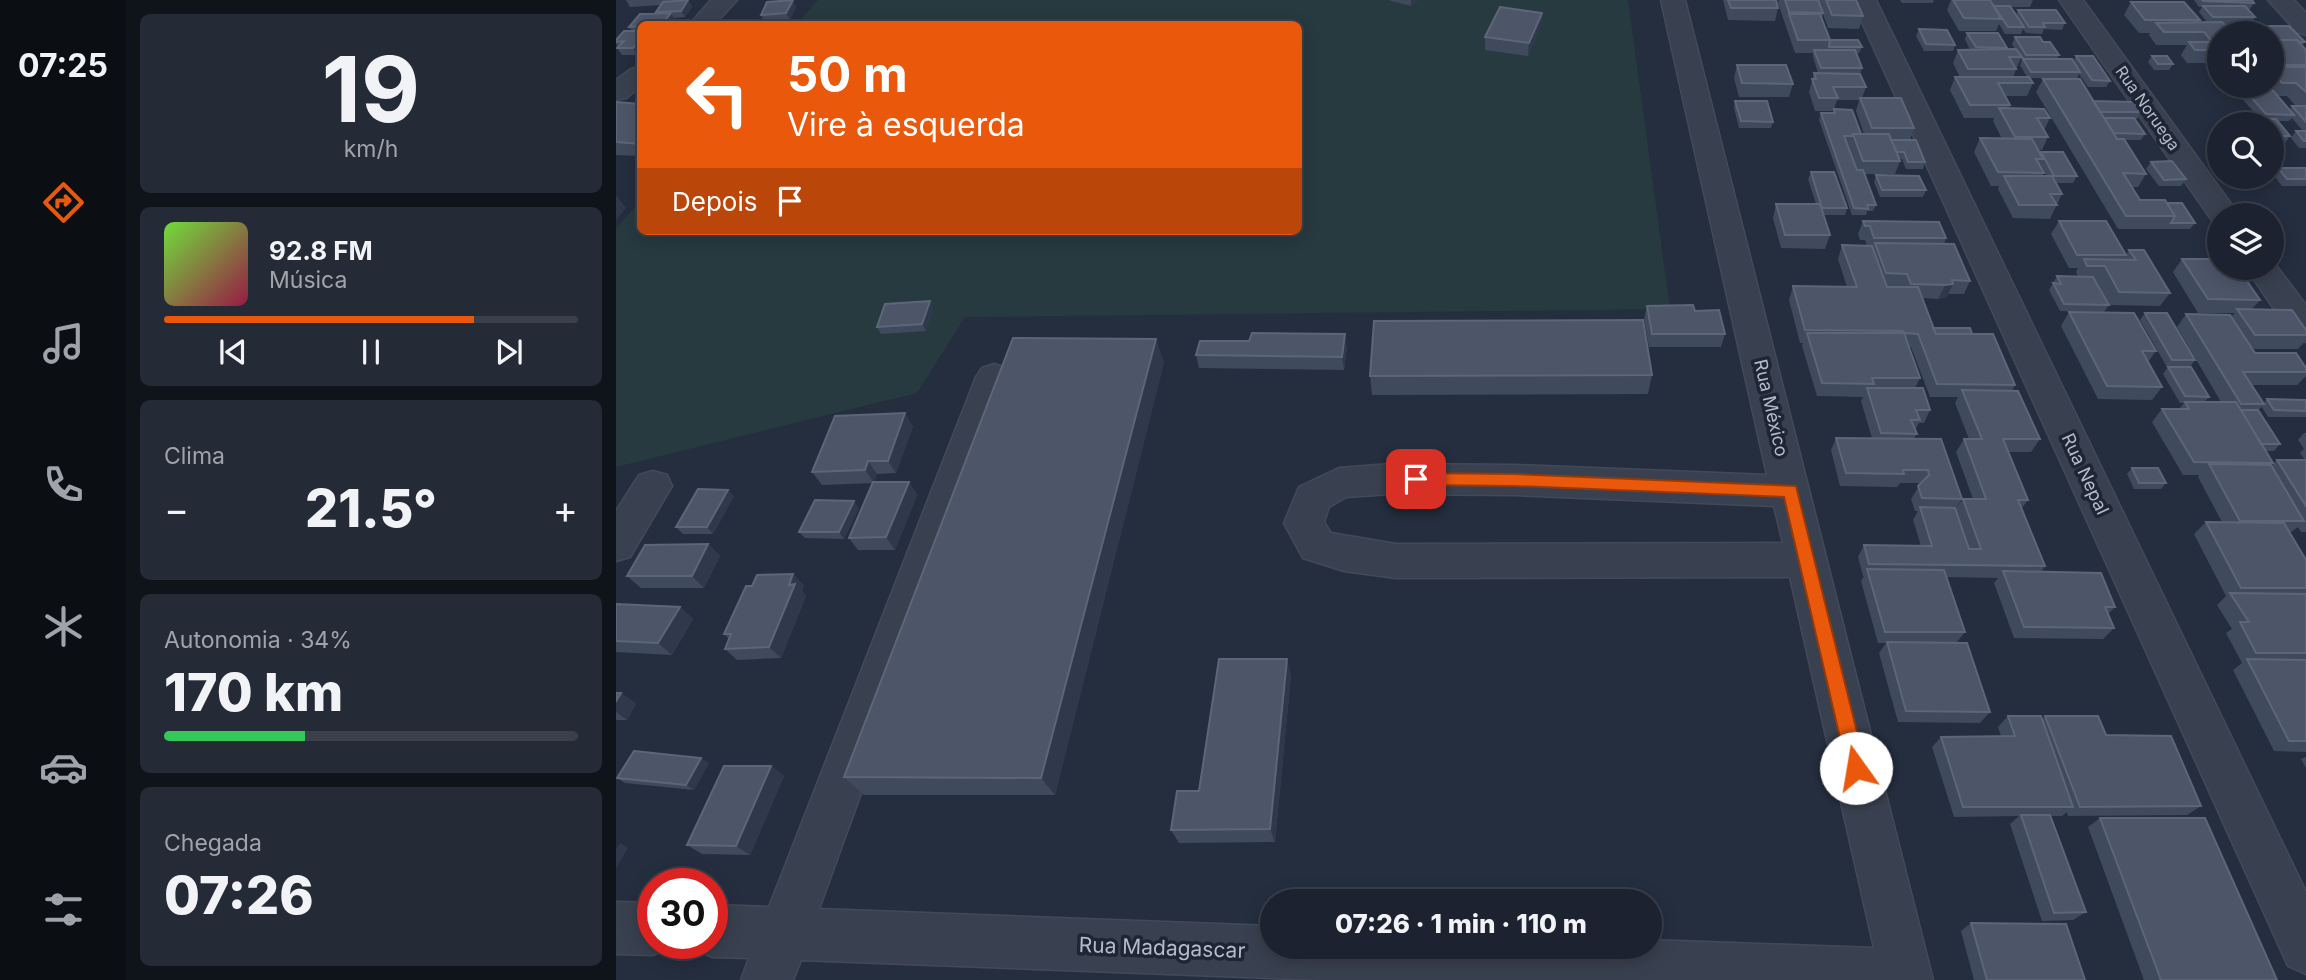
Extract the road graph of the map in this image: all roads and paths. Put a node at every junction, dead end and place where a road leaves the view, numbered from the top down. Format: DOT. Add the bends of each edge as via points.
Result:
graph roads {
  1 [pos="725,0"];
  2 [pos="1673,0"];
  3 [pos="1864,0"];
  4 [pos="2071,0"];
  5 [pos="2280,0"];
  6 [pos="705,21"];
  7 [pos="2306,27"];
  8 [pos="637,77"];
  9 [pos="616,92"];
  10 [pos="2215,203"];
  11 [pos="2271,280"];
  12 [pos="2306,330"];
  13 [pos="994,377"];
  14 [pos="653,486"];
  15 [pos="1790,491"];
  16 [pos="616,545"];
  17 [pos="1807,560"];
  18 [pos="616,928"];
  19 [pos="637,929"];
  20 [pos="728,932"];
  21 [pos="785,934"];
  22 [pos="2306,948"];
  23 [pos="1907,978"];
  24 [pos="767,980"];
  1 -- 6 [label="street"];
  2 -- 15 [label="street, Rua México"];
  3 -- 22 [label="street, Rua Nepal"];
  4 -- 10 [label="street, Rua Noruega"];
  5 -- 7 [label="street"];
  8 -- 9 [label="street"];
  11 -- 12 [label="street"];
  13 -- 21 [label="street"];
  14 -- 16 [label="street"];
  15 -- 17 [label="street, Rua México"];
  15 -- 17 [label="street" via="1391,478 1339,483 1313,498 1304,523 1317,546 1396,561"];
  17 -- 23 [label="street, Rua México"];
  18 -- 19 [label="street"];
  20 -- 21 [label="street, Rua Madagascar"];
  21 -- 23 [label="street, Rua Madagascar"];
  21 -- 24 [label="street"];
}
